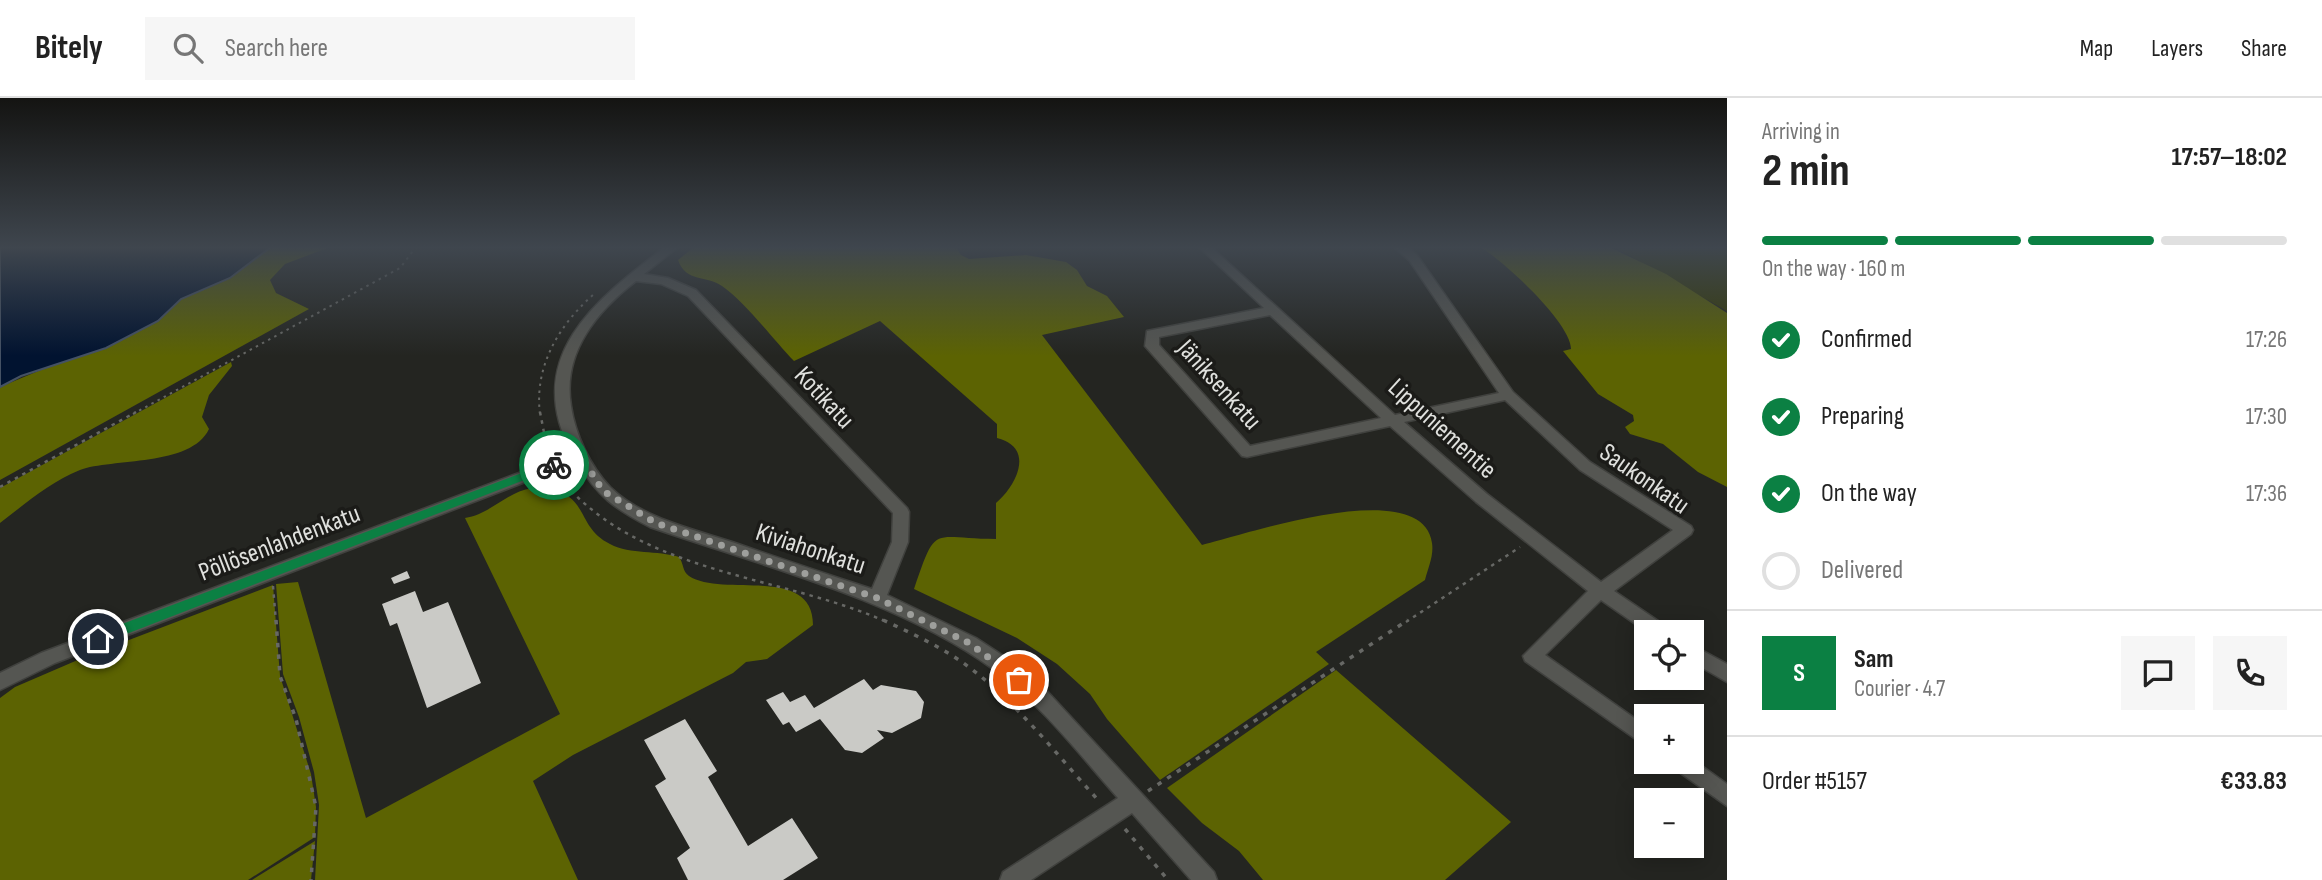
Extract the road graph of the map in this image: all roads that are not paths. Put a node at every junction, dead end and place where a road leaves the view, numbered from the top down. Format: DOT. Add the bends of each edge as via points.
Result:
graph roads {
  1 [pos="629,283"];
  2 [pos="670,283"];
  3 [pos="1245,283"];
  4 [pos="1431,283"];
  5 [pos="1274,310"];
  6 [pos="1508,396"];
  7 [pos="1395,421"];
  8 [pos="580,455"];
  9 [pos="1599,592"];
  10 [pos="877,598"];
  11 [pos="1642,620"];
  12 [pos="1704,660"];
  13 [pos="1727,674"];
  14 [pos="0,682"];
  15 [pos="1634,729"];
  16 [pos="1697,774"];
  17 [pos="1727,796"];
  18 [pos="1134,800"];
  19 [pos="1011,880"];
  20 [pos="1206,880"];
  1 -- 8 [label="street, Kiviahonkatu" via="581,330 564,365 562,408 567,431"];
  2 -- 10 [label="street, Kotikatu" via="692,293 901,512 900,542"];
  3 -- 5 [label="street, Lippuniementie"];
  4 -- 6 [label="street"];
  5 -- 7 [label="street, Lippuniementie"];
  5 -- 7 [label="street, Jäniksenkatu" via="1152,334 1152,345 1247,452"];
  6 -- 7 [label="street, Jäniksenkatu"];
  6 -- 9 [label="street, Saukonkatu" via="1585,466 1685,530"];
  7 -- 9 [label="street, Lippuniementie" via="1530,541"];
  8 -- 10 [label="street, Kiviahonkatu" via="603,491 656,523"];
  8 -- 14 [label="street, Pöllösenlahdenkatu" via="48,658"];
  9 -- 11 [label="street, Lippuniementie"];
  9 -- 15 [label="street" via="1532,656"];
  10 -- 18 [label="street, Kiviahonkatu" via="969,643 1001,664 1038,695"];
  12 -- 13 [label="street"];
  16 -- 17 [label="street"];
  18 -- 19 [label="street"];
  18 -- 20 [label="street, Kiviahonkatu"];
}
